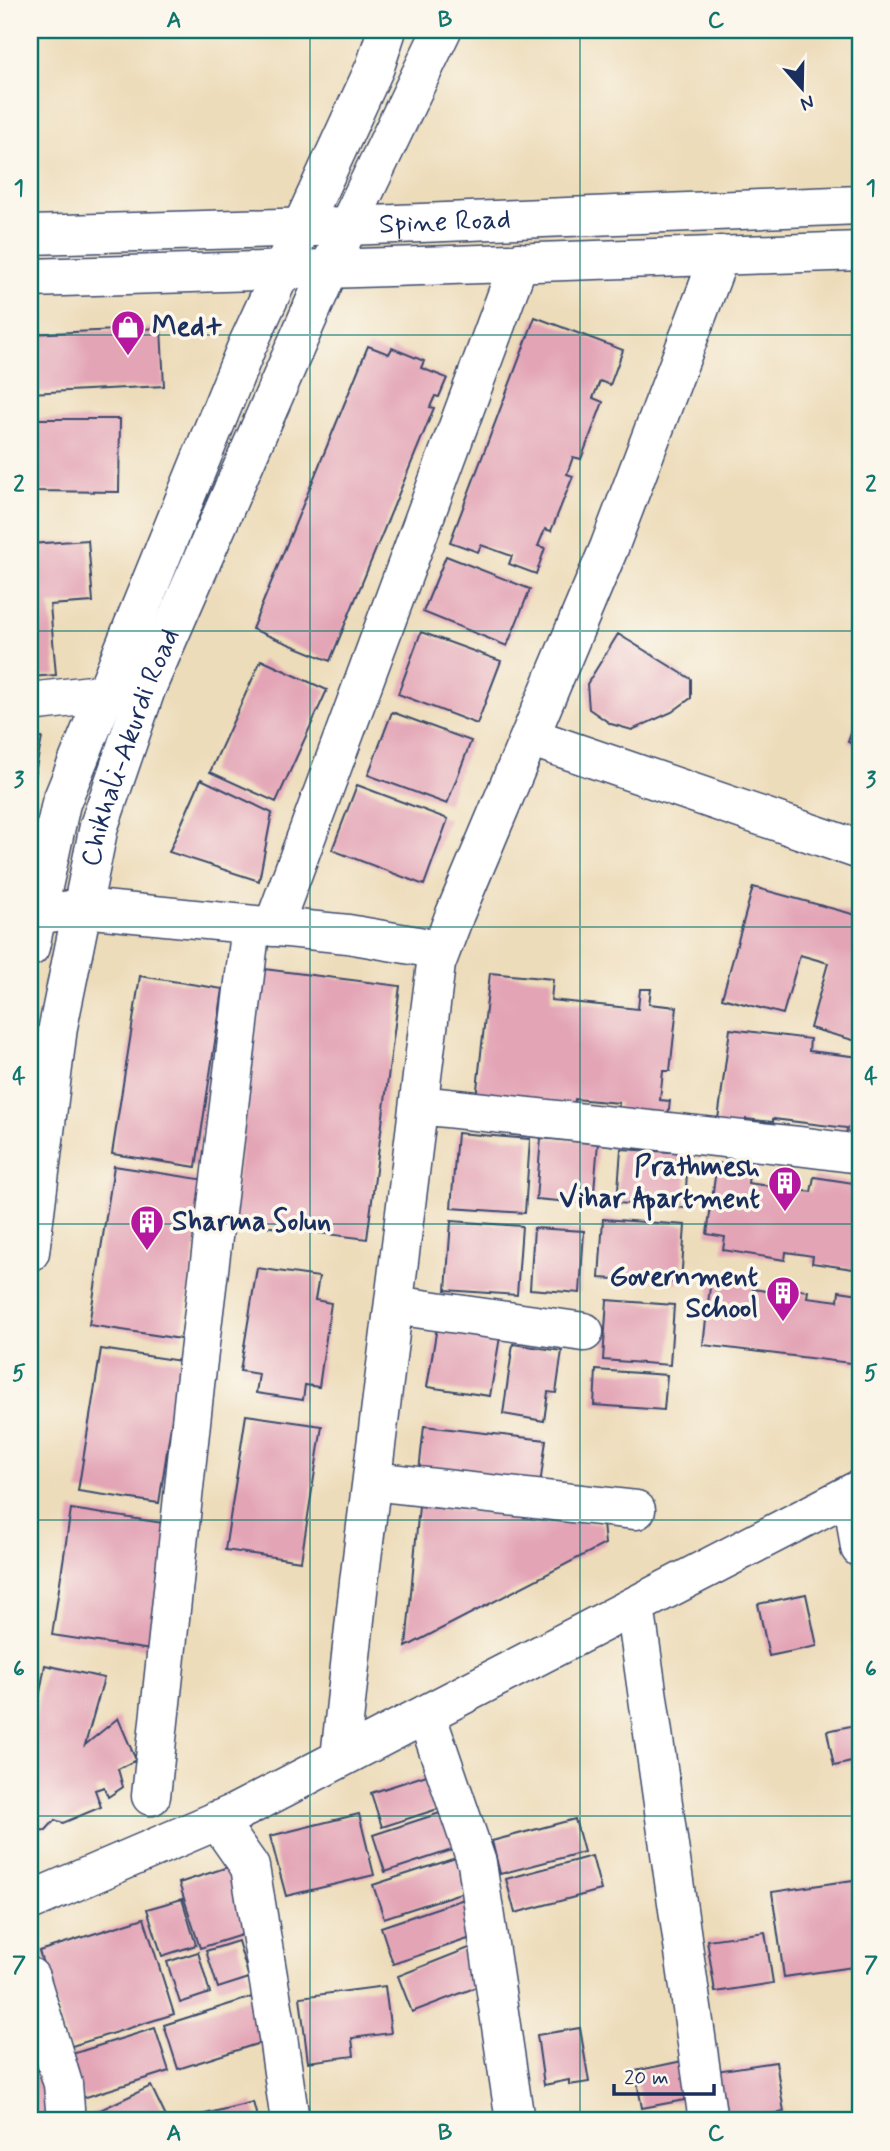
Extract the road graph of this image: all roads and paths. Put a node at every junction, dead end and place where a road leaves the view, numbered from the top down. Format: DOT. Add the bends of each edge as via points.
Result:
graph roads {
  1 [pos="387,30"];
  2 [pos="442,30"];
  3 [pos="860,205"];
  4 [pos="348,226"];
  5 [pos="302,227"];
  6 [pos="30,235"];
  7 [pos="860,251"];
  8 [pos="720,255"];
  9 [pos="519,262"];
  10 [pos="328,270"];
  11 [pos="282,271"];
  12 [pos="30,278"];
  13 [pos="146,689"];
  14 [pos="106,693"];
  15 [pos="30,702"];
  16 [pos="530,737"];
  17 [pos="860,850"];
  18 [pos="83,908"];
  19 [pos="32,926"];
  20 [pos="262,926"];
  21 [pos="441,950"];
  22 [pos="419,1105"];
  23 [pos="860,1154"];
  24 [pos="30,1250"];
  25 [pos="394,1305"];
  26 [pos="584,1332"];
  27 [pos="372,1481"];
  28 [pos="856,1492"];
  29 [pos="636,1510"];
  30 [pos="860,1548"];
  31 [pos="635,1606"];
  32 [pos="426,1714"];
  33 [pos="340,1758"];
  34 [pos="151,1796"];
  35 [pos="217,1820"];
  36 [pos="30,1901"];
  37 [pos="30,1977"];
  38 [pos="66,2121"];
  39 [pos="290,2121"];
  40 [pos="515,2121"];
  41 [pos="708,2121"];
  1 -- 5 [label="street" via="375,67"];
  2 -- 4 [label="street, Chikhali-Akurdi Road"];
  3 -- 4 [label="street, Spine Road"];
  4 -- 5 [label="street, Spine Road"];
  4 -- 10 [label="street, Chikhali-Akurdi Road"];
  5 -- 6 [label="street, Spine Road"];
  5 -- 11 [label="street"];
  7 -- 8 [label="street, Spine Road"];
  8 -- 9 [label="street, Spine Road"];
  8 -- 16 [label="street" via="609,548"];
  9 -- 10 [label="street, Spine Road"];
  9 -- 20 [label="street"];
  10 -- 11 [label="street, Spine Road"];
  10 -- 13 [label="street, Chikhali-Akurdi Road"];
  11 -- 12 [label="street, Spine Road"];
  11 -- 14 [label="street"];
  13 -- 14 [label="street"];
  13 -- 18 [label="street, Chikhali-Akurdi Road" via="99,826"];
  14 -- 15 [label="street"];
  14 -- 19 [label="street" via="61,803"];
  16 -- 17 [label="street"];
  16 -- 21 [label="street"];
  18 -- 19 [label="street"];
  18 -- 20 [label="street"];
  18 -- 24 [label="street, Chikhali-Akurdi Road" via="58,1027"];
  20 -- 21 [label="street"];
  20 -- 34 [label="street" via="193,1399"];
  21 -- 22 [label="street"];
  22 -- 23 [label="street"];
  22 -- 25 [label="street"];
  25 -- 26 [label="street"];
  25 -- 27 [label="street"];
  27 -- 29 [label="street"];
  27 -- 33 [label="street"];
  28 -- 30 [label="street"];
  28 -- 31 [label="street"];
  31 -- 32 [label="street"];
  31 -- 41 [label="street"];
  32 -- 33 [label="street"];
  32 -- 40 [label="street" via="477,1863"];
  33 -- 35 [label="street"];
  35 -- 36 [label="street"];
  35 -- 39 [label="street" via="250,1867"];
  37 -- 38 [label="street" via="63,2084"];
}
